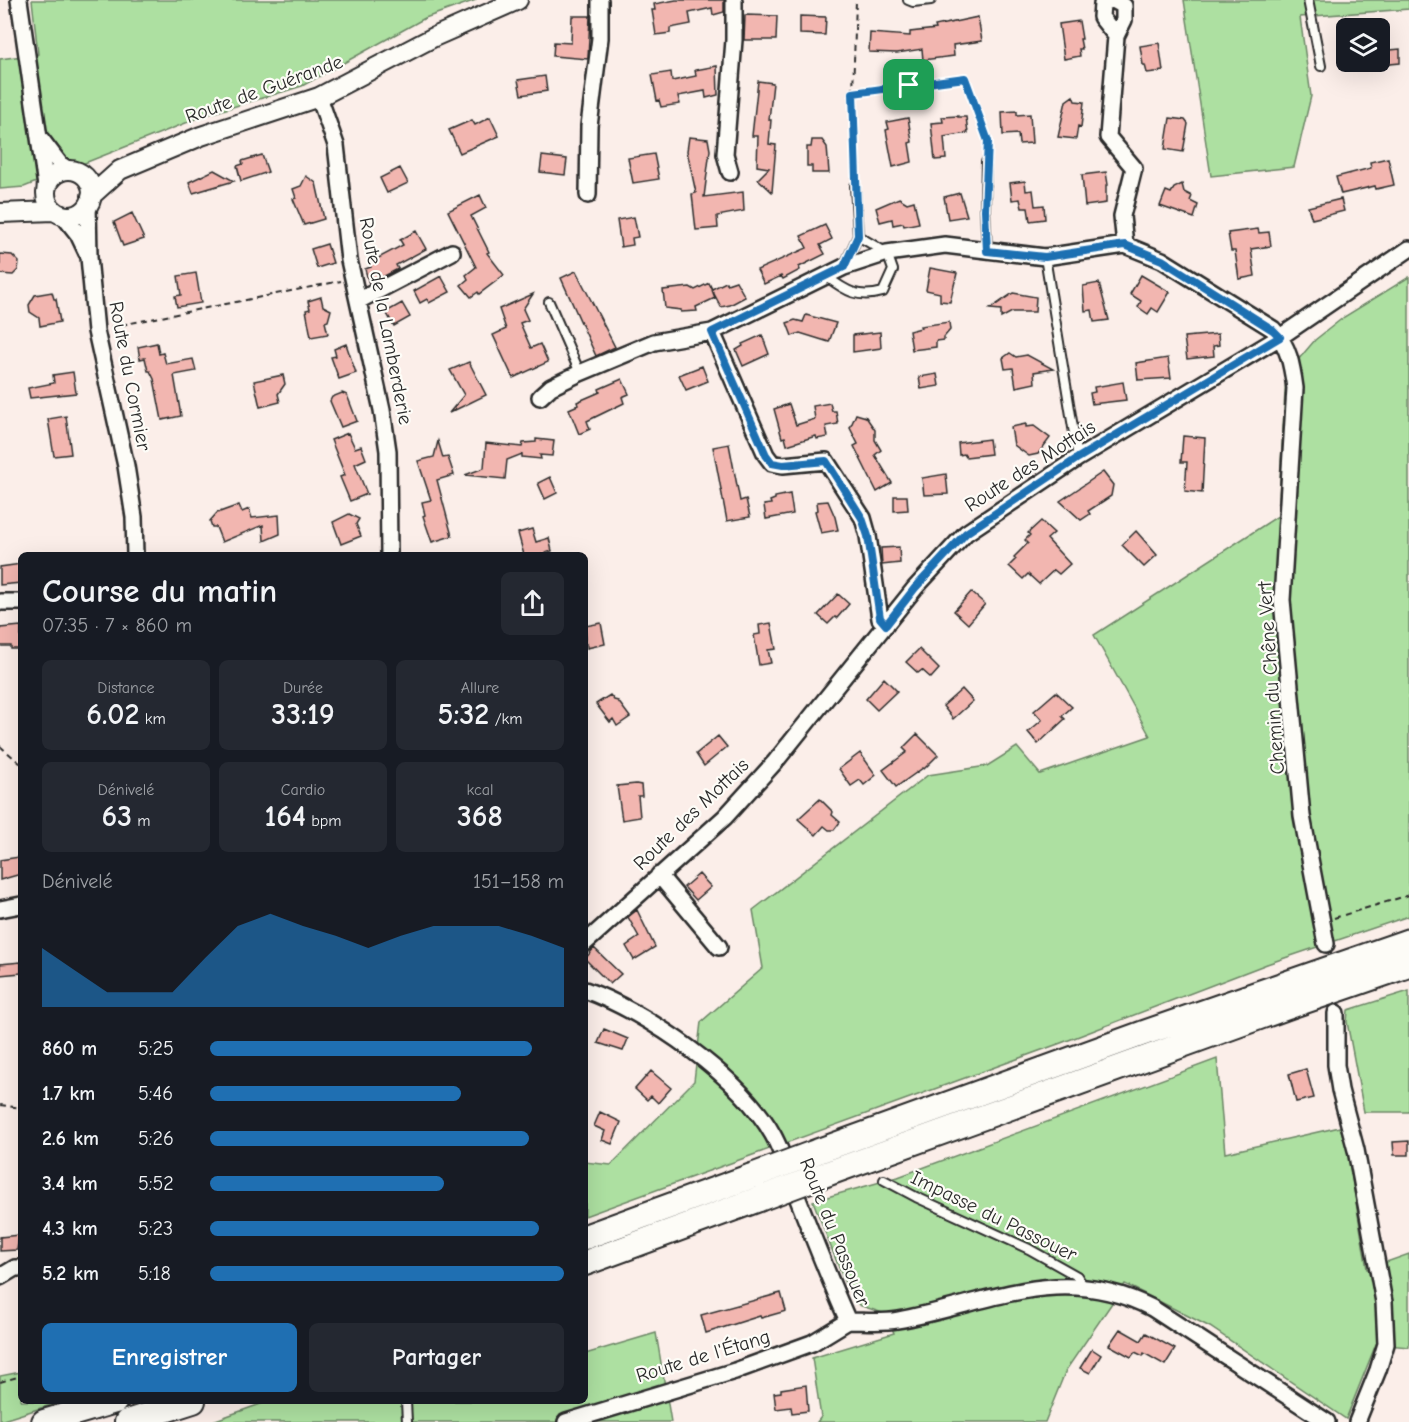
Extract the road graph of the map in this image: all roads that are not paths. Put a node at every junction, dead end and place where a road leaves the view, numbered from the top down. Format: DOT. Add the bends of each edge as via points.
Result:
graph roads {
  1 [pos="19,0"];
  2 [pos="518,0"];
  3 [pos="600,0"];
  4 [pos="734,0"];
  5 [pos="908,0"];
  6 [pos="931,0"];
  7 [pos="1111,0"];
  8 [pos="1308,0"];
  9 [pos="1116,36"];
  10 [pos="1321,66"];
  11 [pos="319,97"];
  12 [pos="37,134"];
  13 [pos="986,162"];
  14 [pos="120,170"];
  15 [pos="75,172"];
  16 [pos="730,172"];
  17 [pos="855,186"];
  18 [pos="46,188"];
  19 [pos="588,195"];
  20 [pos="90,200"];
  21 [pos="0,212"];
  22 [pos="58,213"];
  23 [pos="858,236"];
  24 [pos="1125,245"];
  25 [pos="1409,249"];
  26 [pos="987,251"];
  27 [pos="452,252"];
  28 [pos="887,254"];
  29 [pos="89,257"];
  30 [pos="1045,257"];
  31 [pos="844,267"];
  32 [pos="826,276"];
  33 [pos="358,301"];
  34 [pos="549,302"];
  35 [pos="712,332"];
  36 [pos="1280,337"];
  37 [pos="580,373"];
  38 [pos="540,397"];
  39 [pos="1078,458"];
  40 [pos="135,552"];
  41 [pos="389,552"];
  42 [pos="0,602"];
  43 [pos="18,602"];
  44 [pos="886,625"];
  45 [pos="659,875"];
  46 [pos="18,906"];
  47 [pos="0,909"];
  48 [pos="588,940"];
  49 [pos="1409,940"];
  50 [pos="1326,944"];
  51 [pos="719,947"];
  52 [pos="1409,965"];
  53 [pos="588,991"];
  54 [pos="1336,1013"];
  55 [pos="884,1180"];
  56 [pos="588,1236"];
  57 [pos="588,1262"];
  58 [pos="18,1268"];
  59 [pos="0,1277"];
  60 [pos="1084,1287"];
  61 [pos="848,1321"];
  62 [pos="105,1404"];
  63 [pos="184,1404"];
  64 [pos="405,1404"];
  65 [pos="44,1422"];
  66 [pos="127,1422"];
  67 [pos="407,1422"];
  68 [pos="566,1422"];
  69 [pos="1327,1422"];
  70 [pos="1357,1422"];
  1 -- 12 [label="street"];
  2 -- 11 [label="street, Route de Guérande" via="434,37"];
  3 -- 19 [label="street" via="600,38 589,126"];
  4 -- 16 [label="street" via="724,154"];
  5 -- 6 [label="lane"];
  7 -- 9 [label="street" via="1124,6 1124,20"];
  7 -- 9 [label="street" via="1102,4 1101,17"];
  8 -- 10 [label="lane"];
  9 -- 24 [label="street" via="1108,137 1134,168 1122,216"];
  11 -- 14 [label="street, Route de Guérande" via="201,136"];
  11 -- 33 [label="street, Route de la Lamberderie" via="336,146"];
  12 -- 15 [label="street" via="54,157"];
  12 -- 18 [label="street"];
  13 -- 26 [label="lane"];
  14 -- 15 [label="street, Route de Guérande"];
  14 -- 20 [label="street, Route de Guérande"];
  15 -- 18 [label="street" via="55,174"];
  15 -- 20 [label="street" via="88,181"];
  17 -- 23 [label="lane"];
  18 -- 21 [label="street" via="30,201"];
  18 -- 22 [label="street" via="46,198"];
  20 -- 22 [label="street" via="77,214"];
  20 -- 29 [label="street, Route du Cormier"];
  21 -- 22 [label="street"];
  22 -- 29 [label="street" via="78,234"];
  23 -- 28 [label="lane"];
  23 -- 31 [label="lane"];
  24 -- 30 [label="street"];
  24 -- 36 [label="street" via="1162,260"];
  25 -- 36 [label="street, Route des Mottais"];
  26 -- 28 [label="street" via="945,244"];
  26 -- 30 [label="street"];
  27 -- 33 [label="street"];
  28 -- 31 [label="street"];
  28 -- 32 [label="lane" via="893,270 883,292 867,296 842,288"];
  29 -- 40 [label="street, Route du Cormier" via="96,330 134,517"];
  30 -- 39 [label="lane"];
  31 -- 32 [label="street"];
  32 -- 35 [label="street"];
  33 -- 41 [label="street, Route de la Lamberderie" via="388,451"];
  34 -- 37 [label="lane"];
  35 -- 37 [label="street" via="654,342"];
  35 -- 44 [label="street" via="772,463 826,461 862,518 880,618"];
  36 -- 39 [label="street, Route des Mottais"];
  36 -- 50 [label="street, Chemin du Chêne Vert" via="1292,364 1295,388 1282,600 1302,816"];
  37 -- 38 [label="street"];
  39 -- 44 [label="street, Route des Mottais" via="966,533"];
  42 -- 43 [label="street"];
  44 -- 45 [label="street, Route des Mottais" via="768,770 725,817"];
  45 -- 48 [label="street, Route des Mottais"];
  45 -- 51 [label="street"];
  46 -- 47 [label="street"];
  49 -- 56 [label="highway, bridge"];
  52 -- 57 [label="highway, bridge"];
  53 -- 61 [label="street, Route du Passouer" via="670,1035 735,1086 756,1108 774,1137"];
  54 -- 70 [label="street" via="1340,1090 1356,1150 1384,1302 1386,1344"];
  55 -- 60 [label="lane, Impasse du Passouer" via="1029,1249 1077,1276"];
  58 -- 59 [label="street"];
  60 -- 61 [label="street, Route du Passouer" via="1017,1290 897,1320"];
  60 -- 69 [label="street, Route du Passouer" via="1152,1308"];
  61 -- 68 [label="street, Route de l'Étang" via="812,1343 735,1371"];
  62 -- 65 [label="highway"];
  63 -- 66 [label="highway"];
  64 -- 67 [label="lane"];
}
